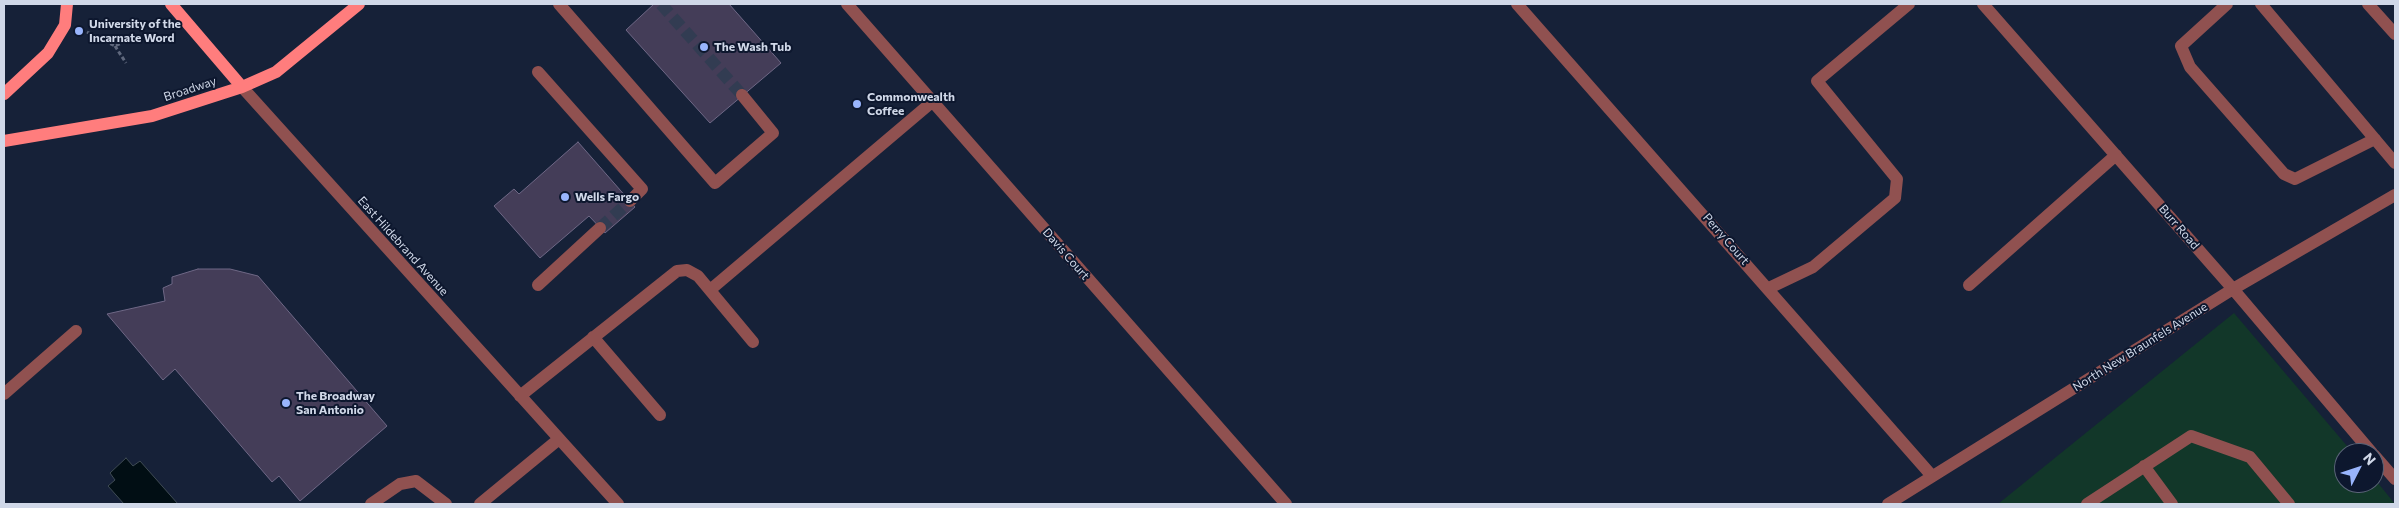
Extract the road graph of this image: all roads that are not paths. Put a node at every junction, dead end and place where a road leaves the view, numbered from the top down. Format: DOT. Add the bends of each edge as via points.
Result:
graph roads {
  1 [pos="67,4"];
  2 [pos="171,4"];
  3 [pos="359,4"];
  4 [pos="558,4"];
  5 [pos="847,4"];
  6 [pos="1517,4"];
  7 [pos="1909,4"];
  8 [pos="1983,4"];
  9 [pos="2227,4"];
  10 [pos="2261,4"];
  11 [pos="2368,4"];
  12 [pos="2395,34"];
  13 [pos="538,72"];
  14 [pos="242,87"];
  15 [pos="4,94"];
  16 [pos="742,95"];
  17 [pos="932,102"];
  18 [pos="2376,139"];
  19 [pos="4,141"];
  20 [pos="2116,155"];
  21 [pos="2395,163"];
  22 [pos="2395,195"];
  23 [pos="630,201"];
  24 [pos="600,228"];
  25 [pos="538,285"];
  26 [pos="1969,285"];
  27 [pos="1769,288"];
  28 [pos="2233,289"];
  29 [pos="710,290"];
  30 [pos="76,331"];
  31 [pos="593,337"];
  32 [pos="752,342"];
  33 [pos="4,394"];
  34 [pos="520,396"];
  35 [pos="660,415"];
  36 [pos="559,439"];
  37 [pos="2364,443"];
  38 [pos="2144,466"];
  39 [pos="2384,466"];
  40 [pos="1932,476"];
  41 [pos="2395,479"];
  42 [pos="371,504"];
  43 [pos="446,504"];
  44 [pos="480,504"];
  45 [pos="618,504"];
  46 [pos="1286,504"];
  47 [pos="1888,504"];
  48 [pos="2087,504"];
  49 [pos="2172,504"];
  50 [pos="2289,504"];
  1 -- 15 [label="main road" via="65,25 48,53"];
  2 -- 14 [label="main road, East Hildebrand Avenue"];
  3 -- 14 [label="main road, Broadway" via="276,72"];
  4 -- 16 [label="street" via="715,183 773,133"];
  5 -- 17 [label="street, Davis Court"];
  6 -- 27 [label="street, Perry Court"];
  7 -- 27 [label="street" via="1818,81 1897,178 1895,198 1813,267"];
  8 -- 20 [label="street, Burr Road"];
  9 -- 18 [label="street" via="2181,46 2190,67 2284,174 2295,179"];
  10 -- 18 [label="street"];
  11 -- 12 [label="street"];
  13 -- 23 [label="street" via="642,189"];
  14 -- 19 [label="main road, Broadway" via="152,116"];
  14 -- 34 [label="street, East Hildebrand Avenue"];
  17 -- 29 [label="street"];
  17 -- 46 [label="street, Davis Court"];
  18 -- 21 [label="street"];
  20 -- 26 [label="street"];
  20 -- 28 [label="street, Burr Road"];
  22 -- 28 [label="street, North New Braunfels Avenue"];
  24 -- 25 [label="street"];
  27 -- 40 [label="street, Perry Court"];
  28 -- 37 [label="street, Burr Road"];
  28 -- 40 [label="street, North New Braunfels Avenue"];
  29 -- 31 [label="street" via="698,276 687,270 678,271"];
  29 -- 32 [label="street"];
  30 -- 33 [label="street"];
  31 -- 34 [label="street"];
  31 -- 35 [label="street"];
  34 -- 36 [label="street, East Hildebrand Avenue"];
  36 -- 44 [label="street"];
  36 -- 45 [label="street, East Hildebrand Avenue"];
  38 -- 48 [label="street"];
  38 -- 49 [label="street"];
  38 -- 50 [label="street" via="2191,436 2250,457"];
  39 -- 41 [label="street, Burr Road"];
  40 -- 47 [label="street, North New Braunfels Avenue"];
  42 -- 43 [label="street" via="400,484 416,481"];
}
